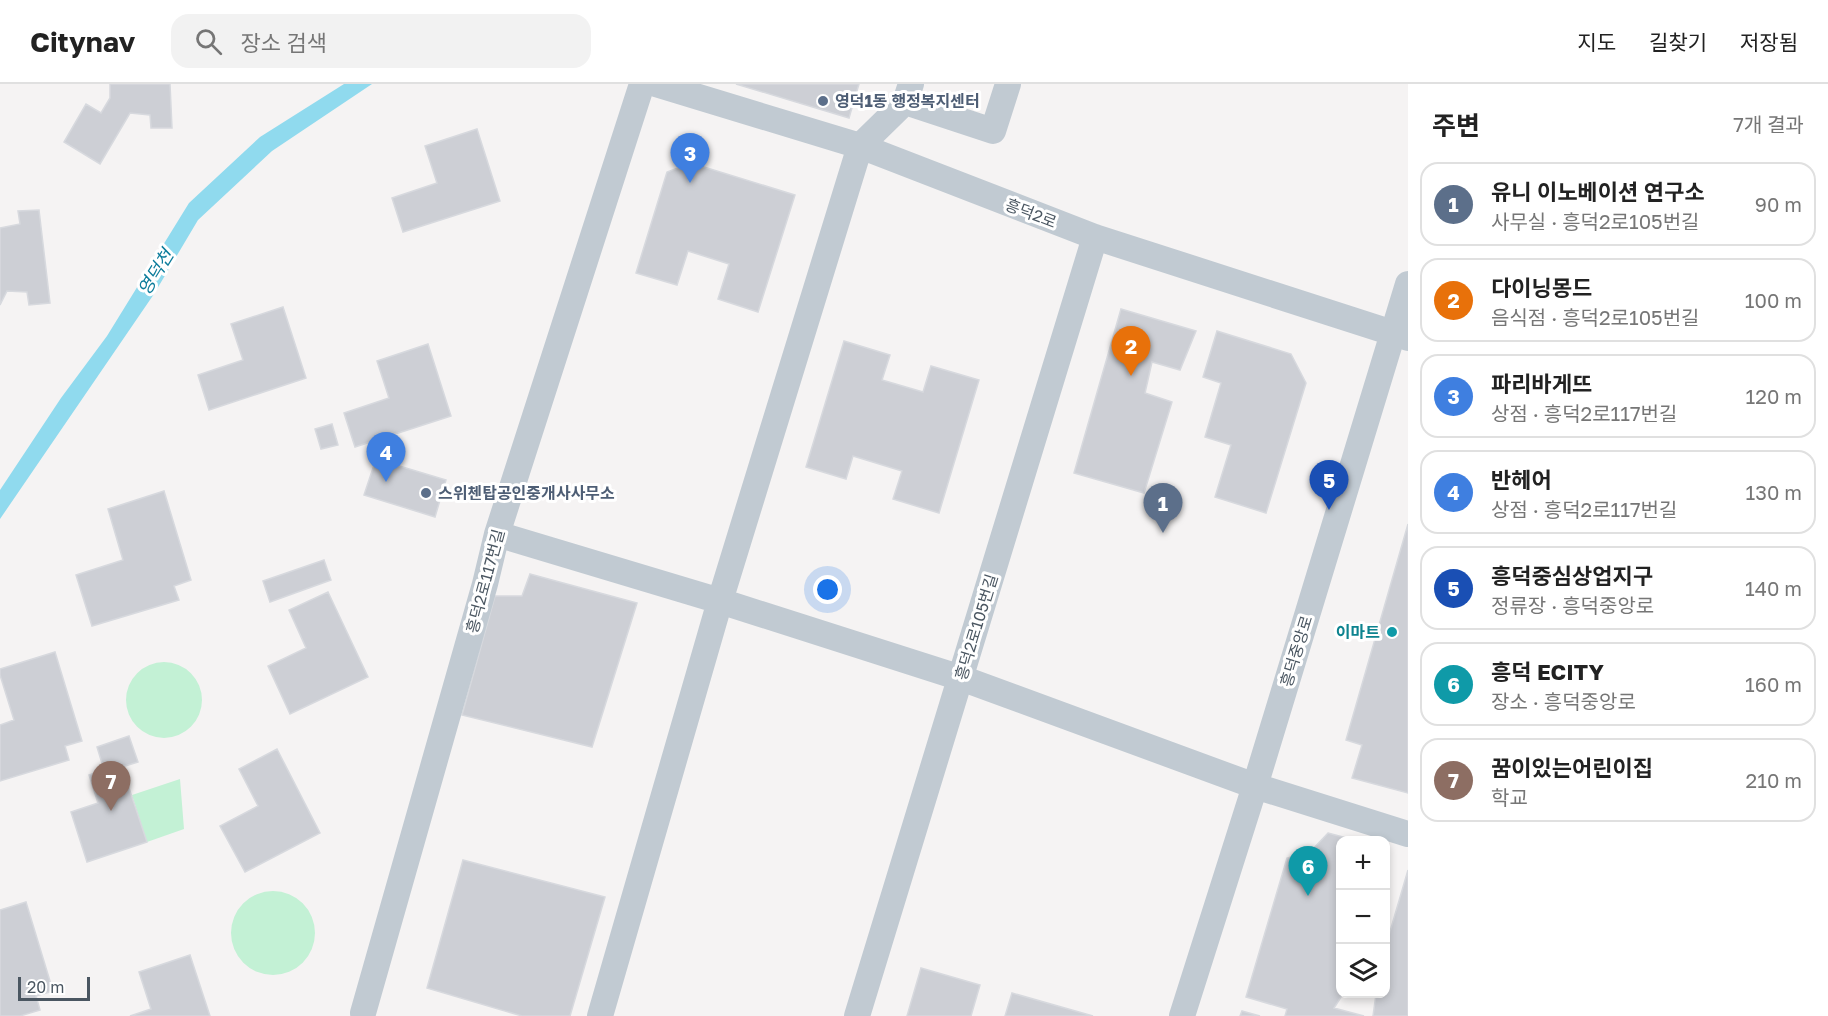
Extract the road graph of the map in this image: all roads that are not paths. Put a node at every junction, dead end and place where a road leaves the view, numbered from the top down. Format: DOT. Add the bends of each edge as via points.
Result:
graph roads {
  1 [pos="642,84"];
  2 [pos="656,84"];
  3 [pos="1008,84"];
  4 [pos="908,93"];
  5 [pos="860,146"];
  6 [pos="1095,237"];
  7 [pos="1408,284"];
  8 [pos="1400,336"];
  9 [pos="497,534"];
  10 [pos="720,601"];
  11 [pos="961,678"];
  12 [pos="1255,786"];
  13 [pos="1408,834"];
  14 [pos="365,1015"];
  15 [pos="600,1016"];
  16 [pos="857,1016"];
  17 [pos="1182,1016"];
  1 -- 9 [label="street, 흥덕2로117번길"];
  2 -- 5 [label="street, 흥덕2로"];
  3 -- 4 [label="street" via="993,130"];
  4 -- 5 [label="street"];
  5 -- 6 [label="street, 흥덕2로"];
  5 -- 10 [label="street"];
  6 -- 8 [label="street, 흥덕2로"];
  6 -- 11 [label="street, 흥덕2로105번길"];
  7 -- 8 [label="street, 흥덕중앙로"];
  8 -- 12 [label="street, 흥덕중앙로"];
  9 -- 10 [label="street"];
  9 -- 14 [label="street, 흥덕2로117번길"];
  10 -- 11 [label="street"];
  10 -- 15 [label="street"];
  11 -- 12 [label="street"];
  11 -- 16 [label="street, 흥덕2로105번길"];
  12 -- 13 [label="street"];
  12 -- 17 [label="street, 흥덕중앙로"];
}
